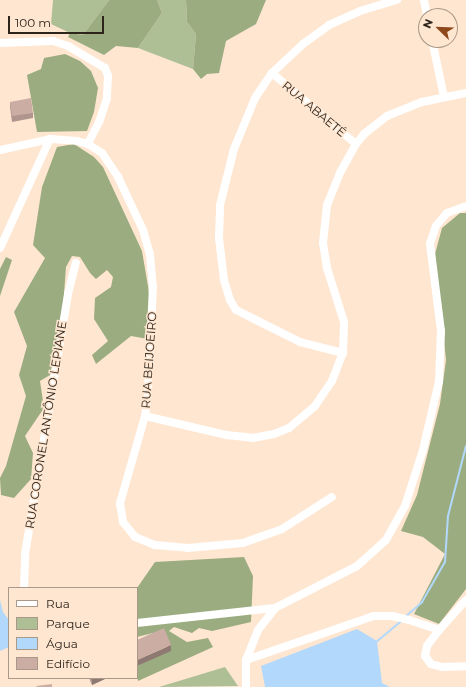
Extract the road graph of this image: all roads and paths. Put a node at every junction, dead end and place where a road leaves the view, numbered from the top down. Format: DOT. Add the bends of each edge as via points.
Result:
graph roads {
  1 [pos="397,0"];
  2 [pos="0,43"];
  3 [pos="434,48"];
  4 [pos="272,73"];
  5 [pos="466,93"];
  6 [pos="444,97"];
  7 [pos="50,139"];
  8 [pos="88,144"];
  9 [pos="356,144"];
  10 [pos="0,150"];
  11 [pos="466,206"];
  12 [pos="0,248"];
  13 [pos="76,262"];
  14 [pos="342,353"];
  15 [pos="145,416"];
  16 [pos="332,497"];
  17 [pos="24,587"];
  18 [pos="466,600"];
  19 [pos="275,608"];
  20 [pos="138,623"];
  21 [pos="439,630"];
  22 [pos="246,660"];
  23 [pos="466,666"];
  24 [pos="246,687"];
  1 -- 4 [label="street" via="360,11 329,26 303,44"];
  2 -- 8 [label="street" via="53,41 68,46 105,68 108,76 107,98"];
  3 -- 6 [label="street"];
  4 -- 9 [label="street, RUA ABAETÉ"];
  4 -- 14 [label="street" via="255,98 234,149 220,205 219,238 224,280 236,310 300,342"];
  5 -- 6 [label="street"];
  6 -- 9 [label="street" via="422,102 387,116 364,134"];
  7 -- 8 [label="street, RUA BEIJOEIRO"];
  7 -- 10 [label="street, RUA BEIJOEIRO"];
  7 -- 12 [label="street"];
  8 -- 15 [label="street, RUA BEIJOEIRO" via="102,153 118,177 143,230 150,254 153,286 152,339"];
  9 -- 14 [label="street" via="327,205 323,244 327,268 344,322"];
  11 -- 19 [label="street" via="447,213 436,226 430,244 441,331 439,381 423,450 405,506 386,540 357,566"];
  13 -- 17 [label="street, RUA CORONEL ANTÔNIO LEPIANE" via="68,294 25,554"];
  14 -- 15 [label="street" via="332,381 314,406 289,428 274,434 241,438"];
  15 -- 16 [label="street, RUA BEIJOEIRO" via="120,503 123,522 135,537 155,545 188,548 243,543 282,529"];
  18 -- 21 [label="street"];
  19 -- 20 [label="street"];
  19 -- 22 [label="street" via="258,630"];
  21 -- 22 [label="street" via="392,616 374,616"];
  21 -- 23 [label="street" via="427,646 425,656 432,664 442,667"];
  22 -- 24 [label="street"];
}
